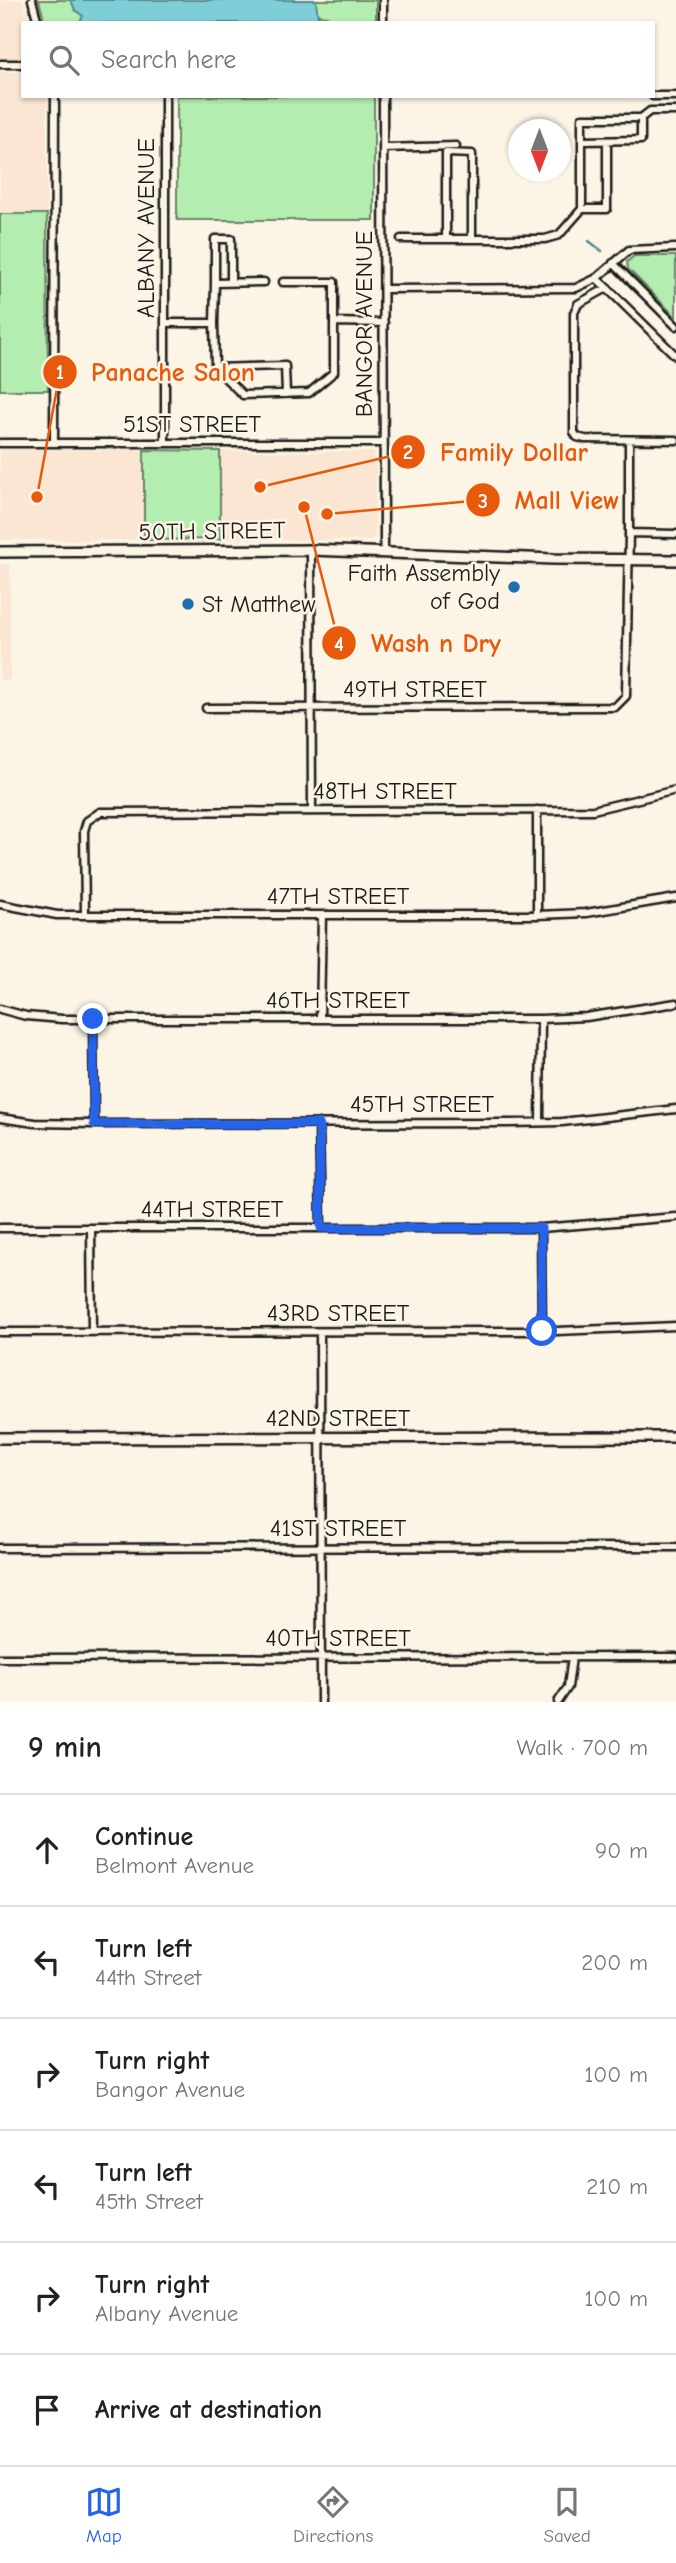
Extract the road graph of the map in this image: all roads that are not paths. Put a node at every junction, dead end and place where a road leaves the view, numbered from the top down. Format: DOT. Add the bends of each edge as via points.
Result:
graph roads {
  1 [pos="32,0"];
  2 [pos="383,0"];
  3 [pos="37,21"];
  4 [pos="383,21"];
  5 [pos="0,64"];
  6 [pos="21,64"];
  7 [pos="655,96"];
  8 [pos="676,96"];
  9 [pos="55,98"];
  10 [pos="166,98"];
  11 [pos="383,98"];
  12 [pos="676,111"];
  13 [pos="641,118"];
  14 [pos="582,141"];
  15 [pos="607,141"];
  16 [pos="456,146"];
  17 [pos="383,148"];
  18 [pos="582,209"];
  19 [pos="401,239"];
  20 [pos="446,239"];
  21 [pos="472,239"];
  22 [pos="676,248"];
  23 [pos="613,263"];
  24 [pos="596,278"];
  25 [pos="215,282"];
  26 [pos="231,282"];
  27 [pos="264,282"];
  28 [pos="283,282"];
  29 [pos="607,288"];
  30 [pos="384,289"];
  31 [pos="334,322"];
  32 [pos="166,323"];
  33 [pos="214,323"];
  34 [pos="384,323"];
  35 [pos="676,326"];
  36 [pos="676,356"];
  37 [pos="215,368"];
  38 [pos="286,394"];
  39 [pos="628,440"];
  40 [pos="676,440"];
  41 [pos="0,443"];
  42 [pos="54,443"];
  43 [pos="165,443"];
  44 [pos="383,443"];
  45 [pos="629,533"];
  46 [pos="676,534"];
  47 [pos="311,550"];
  48 [pos="0,552"];
  49 [pos="384,552"];
  50 [pos="627,559"];
  51 [pos="676,559"];
  52 [pos="206,708"];
  53 [pos="312,708"];
  54 [pos="676,790"];
  55 [pos="312,810"];
  56 [pos="537,810"];
  57 [pos="676,898"];
  58 [pos="0,904"];
  59 [pos="85,915"];
  60 [pos="321,915"];
  61 [pos="537,915"];
  62 [pos="676,1003"];
  63 [pos="0,1009"];
  64 [pos="93,1019"];
  65 [pos="320,1019"];
  66 [pos="541,1019"];
  67 [pos="676,1109"];
  68 [pos="0,1118"];
  69 [pos="540,1122"];
  70 [pos="94,1124"];
  71 [pos="319,1124"];
  72 [pos="676,1217"];
  73 [pos="0,1228"];
  74 [pos="91,1228"];
  75 [pos="321,1228"];
  76 [pos="541,1228"];
  77 [pos="676,1326"];
  78 [pos="542,1331"];
  79 [pos="0,1332"];
  80 [pos="92,1332"];
  81 [pos="320,1332"];
  82 [pos="321,1437"];
  83 [pos="676,1437"];
  84 [pos="0,1438"];
  85 [pos="676,1547"];
  86 [pos="0,1548"];
  87 [pos="321,1548"];
  88 [pos="572,1657"];
  89 [pos="676,1657"];
  90 [pos="0,1658"];
  91 [pos="321,1658"];
  92 [pos="321,1702"];
  93 [pos="558,1702"];
  1 -- 3 [label="street"];
  2 -- 4 [label="street"];
  5 -- 6 [label="street"];
  7 -- 8 [label="street"];
  9 -- 42 [label="street"];
  10 -- 32 [label="street, ALBANY AVENUE"];
  11 -- 17 [label="street, BANGOR AVENUE"];
  12 -- 13 [label="street" via="650,111"];
  13 -- 14 [label="street" via="582,118"];
  13 -- 15 [label="street" via="641,141"];
  14 -- 15 [label="street"];
  14 -- 18 [label="street"];
  15 -- 18 [label="street" via="607,209"];
  16 -- 17 [label="street"];
  17 -- 30 [label="street, BANGOR AVENUE"];
  18 -- 21 [label="street" via="558,235 545,239"];
  19 -- 20 [label="street"];
  20 -- 21 [label="street"];
  20 -- 21 [label="street" via="446,153 472,153"];
  22 -- 23 [label="street" via="629,250"];
  23 -- 24 [label="street"];
  23 -- 35 [label="street"];
  24 -- 29 [label="street"];
  24 -- 30 [label="street" via="564,290"];
  25 -- 26 [label="street"];
  25 -- 26 [label="street" via="215,239 231,239"];
  25 -- 33 [label="street"];
  26 -- 27 [label="street"];
  28 -- 31 [label="street" via="334,282"];
  29 -- 36 [label="street"];
  29 -- 39 [label="street" via="575,308 574,432 585,439"];
  30 -- 34 [label="street, BANGOR AVENUE"];
  31 -- 34 [label="street"];
  31 -- 38 [label="street" via="334,372 309,393"];
  32 -- 33 [label="street"];
  32 -- 43 [label="street, ALBANY AVENUE"];
  33 -- 37 [label="street"];
  34 -- 44 [label="street, BANGOR AVENUE"];
  37 -- 38 [label="street" via="243,395"];
  37 -- 38 [label="street" via="285,366"];
  39 -- 40 [label="street"];
  39 -- 45 [label="street"];
  41 -- 42 [label="street, 51ST STREET"];
  42 -- 43 [label="street, 51ST STREET"];
  43 -- 44 [label="street, 51ST STREET"];
  44 -- 49 [label="street, BANGOR AVENUE"];
  45 -- 46 [label="street"];
  45 -- 50 [label="street"];
  47 -- 48 [label="main road, 50TH STREET"];
  47 -- 49 [label="main road, 50TH STREET"];
  47 -- 53 [label="street"];
  49 -- 50 [label="main road, 50TH STREET"];
  50 -- 51 [label="main road, 50TH STREET"];
  50 -- 53 [label="street, 49TH STREET" via="626,681 623,700 615,707"];
  52 -- 53 [label="street, 49TH STREET"];
  53 -- 55 [label="street"];
  54 -- 56 [label="street, 48TH STREET" via="609,808"];
  55 -- 56 [label="street, 48TH STREET"];
  55 -- 59 [label="street, 48TH STREET" via="110,810 93,817 84,831"];
  56 -- 61 [label="street"];
  57 -- 61 [label="street, 47TH STREET" via="586,913"];
  58 -- 59 [label="street, 47TH STREET" via="38,913"];
  59 -- 60 [label="street, 47TH STREET"];
  60 -- 61 [label="street, 47TH STREET"];
  60 -- 65 [label="street"];
  62 -- 66 [label="street, 46TH STREET"];
  63 -- 64 [label="street, 46TH STREET" via="41,1018"];
  64 -- 65 [label="street, 46TH STREET"];
  64 -- 70 [label="street"];
  65 -- 66 [label="street, 46TH STREET"];
  66 -- 69 [label="street"];
  67 -- 69 [label="street, 45TH STREET"];
  68 -- 70 [label="street, 45TH STREET"];
  69 -- 71 [label="street, 45TH STREET"];
  70 -- 71 [label="street, 45TH STREET"];
  71 -- 75 [label="street"];
  72 -- 76 [label="street, 44TH STREET"];
  73 -- 74 [label="street, 44TH STREET"];
  74 -- 75 [label="street, 44TH STREET"];
  74 -- 80 [label="street"];
  75 -- 76 [label="street, 44TH STREET"];
  76 -- 78 [label="street"];
  77 -- 78 [label="street, 43RD STREET"];
  78 -- 81 [label="street, 43RD STREET"];
  79 -- 80 [label="street, 43RD STREET"];
  80 -- 81 [label="street, 43RD STREET"];
  81 -- 82 [label="street"];
  82 -- 83 [label="main road, 42ND STREET"];
  82 -- 84 [label="main road, 42ND STREET"];
  82 -- 87 [label="street"];
  85 -- 87 [label="street, 41ST STREET"];
  86 -- 87 [label="street, 41ST STREET"];
  87 -- 91 [label="street"];
  88 -- 89 [label="street, 40TH STREET"];
  88 -- 91 [label="street, 40TH STREET"];
  88 -- 93 [label="street" via="568,1687"];
  90 -- 91 [label="street, 40TH STREET"];
  91 -- 92 [label="street"];
}
